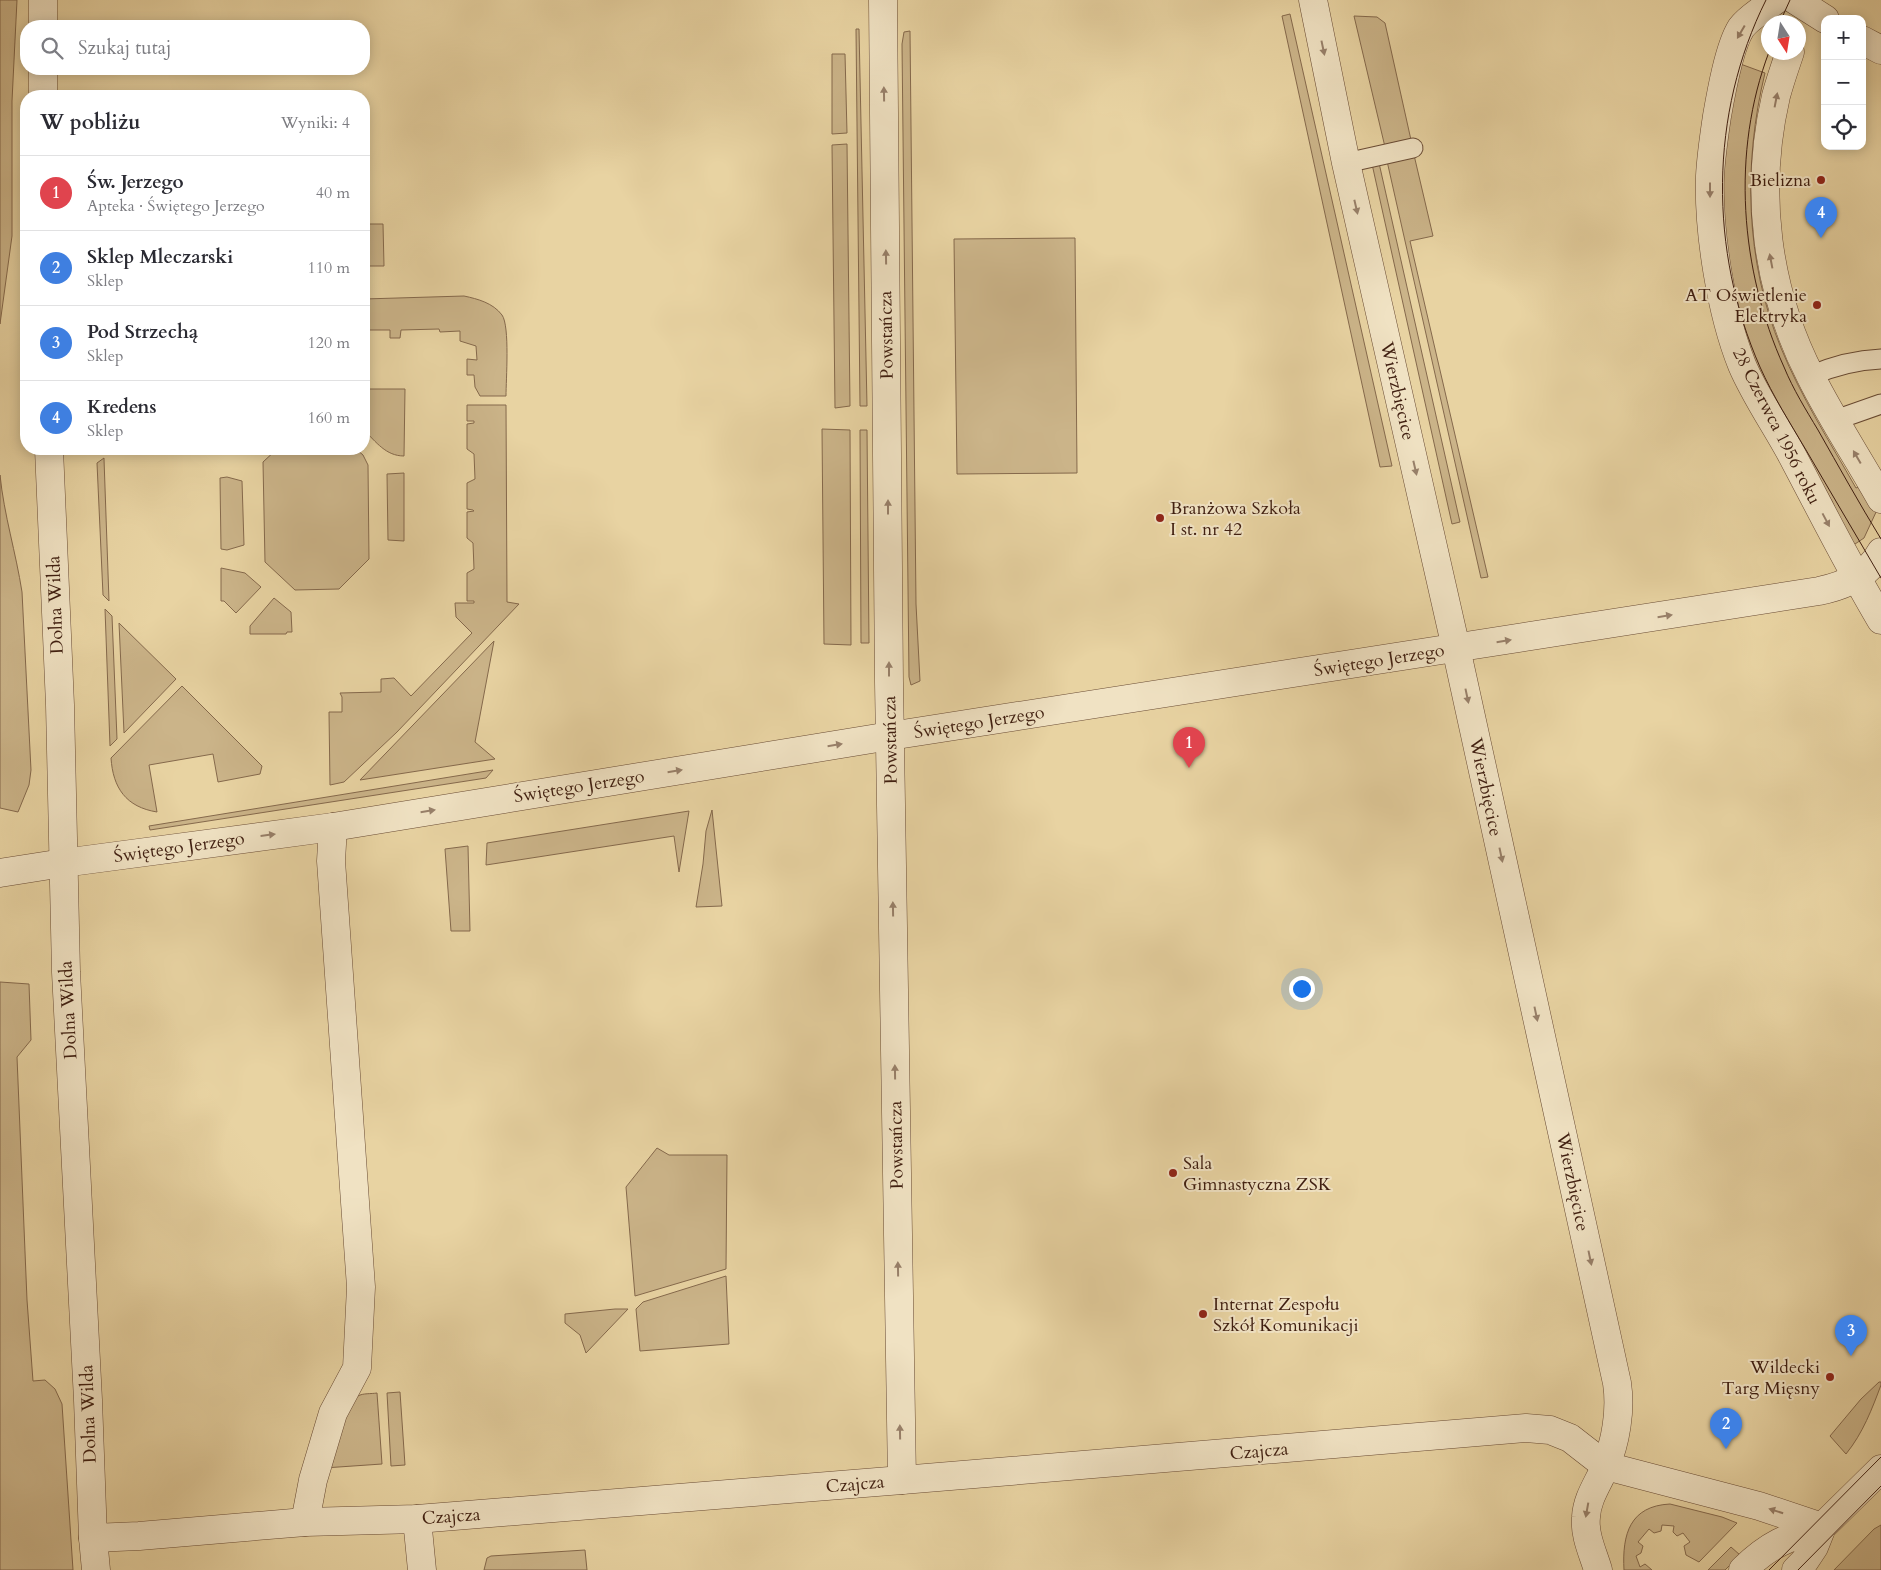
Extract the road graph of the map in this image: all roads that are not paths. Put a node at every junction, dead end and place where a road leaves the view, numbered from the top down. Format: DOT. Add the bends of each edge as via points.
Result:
graph roads {
  1 [pos="43,0"];
  2 [pos="882,0"];
  3 [pos="1313,0"];
  4 [pos="1776,0"];
  5 [pos="1787,0"];
  6 [pos="1795,0"];
  7 [pos="1789,15"];
  8 [pos="1821,16"];
  9 [pos="43,20"];
  10 [pos="1866,42"];
  11 [pos="1881,50"];
  12 [pos="1787,60"];
  13 [pos="43,75"];
  14 [pos="43,90"];
  15 [pos="1413,148"];
  16 [pos="1346,163"];
  17 [pos="1881,359"];
  18 [pos="1810,376"];
  19 [pos="1881,404"];
  20 [pos="1836,422"];
  21 [pos="50,455"];
  22 [pos="1881,499"];
  23 [pos="1881,552"];
  24 [pos="1857,579"];
  25 [pos="1881,620"];
  26 [pos="1456,648"];
  27 [pos="890,736"];
  28 [pos="333,827"];
  29 [pos="63,863"];
  30 [pos="0,873"];
  31 [pos="1606,1466"];
  32 [pos="1881,1469"];
  33 [pos="902,1480"];
  34 [pos="417,1519"];
  35 [pos="305,1522"];
  36 [pos="1822,1527"];
  37 [pos="92,1538"];
  38 [pos="96,1570"];
  39 [pos="422,1570"];
  40 [pos="1598,1570"];
  41 [pos="1743,1570"];
  42 [pos="1796,1570"];
  1 -- 9 [label="street"];
  27 -- 2 [label="street, Powstańcza, one-way"];
  3 -- 16 [label="street, Wierzbięcice, one-way"];
  4 -- 24 [label="street, 28 Czerwca 1956 roku, one-way" via="1742,28 1722,90 1710,177 1710,206 1720,281 1742,366"];
  5 -- 7 [label="street"];
  6 -- 8 [label="street"];
  10 -- 11 [label="street"];
  18 -- 12 [label="street, one-way" via="1780,302 1769,255 1765,214 1768,140 1776,96"];
  13 -- 14 [label="street"];
  15 -- 16 [label="lane"];
  16 -- 26 [label="street, Wierzbięcice, one-way"];
  17 -- 18 [label="lane" via="1838,365"];
  18 -- 20 [label="street"];
  19 -- 20 [label="lane"];
  22 -- 20 [label="street, one-way"];
  21 -- 29 [label="street, Dolna Wilda"];
  23 -- 24 [label="street, Świętego Jerzego"];
  24 -- 25 [label="street, 28 Czerwca 1956 roku"];
  26 -- 24 [label="street, Świętego Jerzego, one-way" via="1819,591"];
  26 -- 27 [label="street, Świętego Jerzego"];
  26 -- 31 [label="street, Wierzbięcice, one-way" via="1617,1383 1618,1416"];
  28 -- 27 [label="street, Świętego Jerzego, one-way"];
  33 -- 27 [label="street, Powstańcza, one-way"];
  29 -- 28 [label="street, Świętego Jerzego, one-way"];
  28 -- 35 [label="street" via="331,861 361,1287 357,1368 333,1413 313,1480"];
  29 -- 30 [label="street, Świętego Jerzego"];
  29 -- 37 [label="street, Dolna Wilda"];
  31 -- 33 [label="street, Czajcza" via="1570,1438 1550,1430 1526,1428"];
  36 -- 31 [label="street, one-way" via="1759,1506"];
  31 -- 40 [label="street, Wierzbięcice, one-way" via="1590,1496 1585,1519"];
  32 -- 36 [label="street"];
  33 -- 34 [label="street, Czajcza"];
  34 -- 35 [label="street, Czajcza"];
  34 -- 39 [label="street"];
  35 -- 37 [label="street, Czajcza"];
  36 -- 41 [label="street" via="1789,1536"];
  36 -- 42 [label="street" via="1814,1547"];
  37 -- 38 [label="street, Dolna Wilda"];
}
